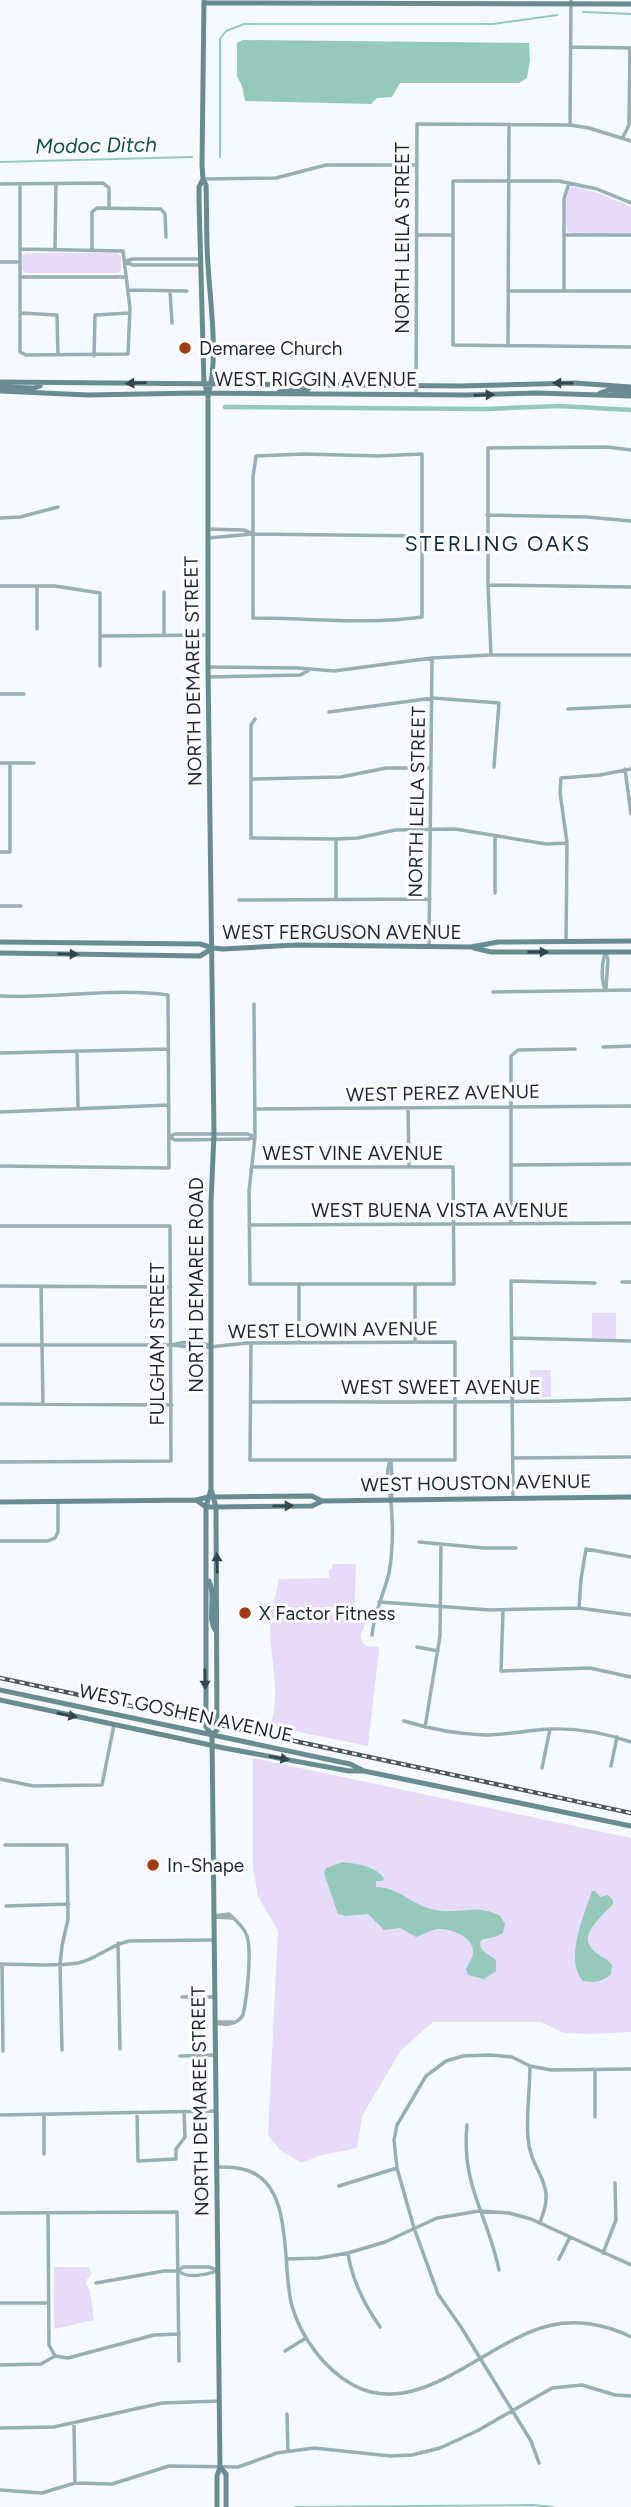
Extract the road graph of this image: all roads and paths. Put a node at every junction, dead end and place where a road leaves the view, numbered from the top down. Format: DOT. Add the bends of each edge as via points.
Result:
graph roads {
  1 [pos="313,1"];
  2 [pos="572,1"];
  3 [pos="204,2"];
  4 [pos="441,2"];
  5 [pos="631,4"];
  6 [pos="572,47"];
  7 [pos="631,48"];
  8 [pos="509,124"];
  9 [pos="570,125"];
  10 [pos="623,137"];
  11 [pos="631,141"];
  12 [pos="417,165"];
  13 [pos="203,179"];
  14 [pos="508,181"];
  15 [pos="569,183"];
  16 [pos="0,184"];
  17 [pos="20,184"];
  18 [pos="56,184"];
  19 [pos="631,203"];
  20 [pos="109,208"];
  21 [pos="199,225"];
  22 [pos="416,235"];
  23 [pos="453,235"];
  24 [pos="564,235"];
  25 [pos="631,235"];
  26 [pos="166,237"];
  27 [pos="20,249"];
  28 [pos="55,249"];
  29 [pos="92,249"];
  30 [pos="154,259"];
  31 [pos="125,261"];
  32 [pos="208,261"];
  33 [pos="0,262"];
  34 [pos="19,262"];
  35 [pos="200,262"];
  36 [pos="154,265"];
  37 [pos="20,277"];
  38 [pos="125,277"];
  39 [pos="128,290"];
  40 [pos="564,290"];
  41 [pos="170,291"];
  42 [pos="187,291"];
  43 [pos="508,291"];
  44 [pos="631,291"];
  45 [pos="211,299"];
  46 [pos="19,313"];
  47 [pos="130,313"];
  48 [pos="172,323"];
  49 [pos="508,346"];
  50 [pos="631,347"];
  51 [pos="58,355"];
  52 [pos="94,356"];
  53 [pos="204,383"];
  54 [pos="212,383"];
  55 [pos="314,383"];
  56 [pos="416,385"];
  57 [pos="0,387"];
  58 [pos="631,391"];
  59 [pos="208,394"];
  60 [pos="272,394"];
  61 [pos="416,395"];
  62 [pos="631,450"];
  63 [pos="58,506"];
  64 [pos="487,515"];
  65 [pos="0,518"];
  66 [pos="631,521"];
  67 [pos="208,529"];
  68 [pos="253,534"];
  69 [pos="422,536"];
  70 [pos="208,538"];
  71 [pos="488,585"];
  72 [pos="0,586"];
  73 [pos="37,586"];
  74 [pos="631,587"];
  75 [pos="164,592"];
  76 [pos="37,629"];
  77 [pos="164,635"];
  78 [pos="208,635"];
  79 [pos="100,636"];
  80 [pos="491,655"];
  81 [pos="631,655"];
  82 [pos="432,658"];
  83 [pos="100,666"];
  84 [pos="208,667"];
  85 [pos="310,670"];
  86 [pos="208,677"];
  87 [pos="0,694"];
  88 [pos="24,694"];
  89 [pos="433,698"];
  90 [pos="631,706"];
  91 [pos="568,709"];
  92 [pos="329,712"];
  93 [pos="255,719"];
  94 [pos="0,763"];
  95 [pos="10,763"];
  96 [pos="34,763"];
  97 [pos="494,766"];
  98 [pos="429,768"];
  99 [pos="625,769"];
  100 [pos="631,769"];
  101 [pos="251,779"];
  102 [pos="631,814"];
  103 [pos="430,829"];
  104 [pos="495,835"];
  105 [pos="337,839"];
  106 [pos="567,843"];
  107 [pos="0,852"];
  108 [pos="495,893"];
  109 [pos="430,899"];
  110 [pos="239,900"];
  111 [pos="337,900"];
  112 [pos="0,906"];
  113 [pos="21,906"];
  114 [pos="566,941"];
  115 [pos="631,941"];
  116 [pos="0,942"];
  117 [pos="429,947"];
  118 [pos="471,947"];
  119 [pos="213,948"];
  120 [pos="605,952"];
  121 [pos="631,952"];
  122 [pos="0,953"];
  123 [pos="606,990"];
  124 [pos="631,990"];
  125 [pos="492,992"];
  126 [pos="0,996"];
  127 [pos="254,1004"];
  128 [pos="631,1046"];
  129 [pos="603,1048"];
  130 [pos="168,1049"];
  131 [pos="575,1049"];
  132 [pos="77,1051"];
  133 [pos="0,1053"];
  134 [pos="168,1105"];
  135 [pos="511,1106"];
  136 [pos="631,1106"];
  137 [pos="408,1108"];
  138 [pos="78,1109"];
  139 [pos="255,1109"];
  140 [pos="0,1112"];
  141 [pos="169,1137"];
  142 [pos="214,1137"];
  143 [pos="255,1137"];
  144 [pos="631,1164"];
  145 [pos="510,1165"];
  146 [pos="0,1166"];
  147 [pos="252,1167"];
  148 [pos="409,1167"];
  149 [pos="511,1223"];
  150 [pos="631,1223"];
  151 [pos="249,1225"];
  152 [pos="453,1225"];
  153 [pos="0,1226"];
  154 [pos="622,1282"];
  155 [pos="631,1282"];
  156 [pos="595,1283"];
  157 [pos="415,1284"];
  158 [pos="299,1285"];
  159 [pos="0,1286"];
  160 [pos="41,1286"];
  161 [pos="171,1287"];
  162 [pos="512,1338"];
  163 [pos="631,1341"];
  164 [pos="415,1342"];
  165 [pos="251,1343"];
  166 [pos="299,1343"];
  167 [pos="0,1345"];
  168 [pos="42,1345"];
  169 [pos="171,1345"];
  170 [pos="211,1345"];
  171 [pos="631,1399"];
  172 [pos="455,1401"];
  173 [pos="251,1402"];
  174 [pos="512,1403"];
  175 [pos="0,1404"];
  176 [pos="43,1404"];
  177 [pos="172,1405"];
  178 [pos="631,1457"];
  179 [pos="513,1458"];
  180 [pos="390,1460"];
  181 [pos="0,1462"];
  182 [pos="211,1497"];
  183 [pos="513,1497"];
  184 [pos="631,1497"];
  185 [pos="196,1500"];
  186 [pos="390,1500"];
  187 [pos="322,1501"];
  188 [pos="0,1502"];
  189 [pos="58,1502"];
  190 [pos="206,1507"];
  191 [pos="216,1507"];
  192 [pos="0,1541"];
  193 [pos="419,1542"];
  194 [pos="441,1544"];
  195 [pos="516,1548"];
  196 [pos="631,1556"];
  197 [pos="207,1578"];
  198 [pos="379,1602"];
  199 [pos="441,1606"];
  200 [pos="579,1608"];
  201 [pos="503,1611"];
  202 [pos="631,1615"];
  203 [pos="206,1622"];
  204 [pos="216,1631"];
  205 [pos="372,1635"];
  206 [pos="417,1647"];
  207 [pos="438,1651"];
  208 [pos="631,1677"];
  209 [pos="0,1690"];
  210 [pos="0,1700"];
  211 [pos="404,1721"];
  212 [pos="114,1725"];
  213 [pos="425,1727"];
  214 [pos="550,1730"];
  215 [pos="212,1734"];
  216 [pos="617,1737"];
  217 [pos="631,1742"];
  218 [pos="212,1745"];
  219 [pos="611,1766"];
  220 [pos="542,1768"];
  221 [pos="364,1771"];
  222 [pos="0,1779"];
  223 [pos="631,1826"];
  224 [pos="5,1845"];
  225 [pos="69,1904"];
  226 [pos="6,1906"];
  227 [pos="214,1916"];
  228 [pos="214,1940"];
  229 [pos="118,1943"];
  230 [pos="1,1964"];
  231 [pos="60,1964"];
  232 [pos="182,1997"];
  233 [pos="215,1997"];
  234 [pos="215,2023"];
  235 [pos="120,2049"];
  236 [pos="62,2050"];
  237 [pos="3,2052"];
  238 [pos="215,2055"];
  239 [pos="180,2056"];
  240 [pos="530,2066"];
  241 [pos="594,2069"];
  242 [pos="631,2069"];
  243 [pos="216,2111"];
  244 [pos="137,2112"];
  245 [pos="184,2112"];
  246 [pos="44,2114"];
  247 [pos="0,2115"];
  248 [pos="595,2117"];
  249 [pos="467,2125"];
  250 [pos="44,2154"];
  251 [pos="217,2167"];
  252 [pos="397,2168"];
  253 [pos="615,2183"];
  254 [pos="339,2186"];
  255 [pos="479,2211"];
  256 [pos="0,2213"];
  257 [pos="48,2214"];
  258 [pos="540,2222"];
  259 [pos="414,2228"];
  260 [pos="570,2238"];
  261 [pos="348,2253"];
  262 [pos="603,2253"];
  263 [pos="287,2259"];
  264 [pos="559,2259"];
  265 [pos="631,2265"];
  266 [pos="218,2270"];
  267 [pos="499,2270"];
  268 [pos="178,2271"];
  269 [pos="96,2283"];
  270 [pos="0,2303"];
  271 [pos="49,2303"];
  272 [pos="380,2327"];
  273 [pos="179,2334"];
  274 [pos="631,2337"];
  275 [pos="306,2338"];
  276 [pos="285,2351"];
  277 [pos="55,2356"];
  278 [pos="480,2358"];
  279 [pos="179,2361"];
  280 [pos="0,2365"];
  281 [pos="631,2396"];
  282 [pos="220,2400"];
  283 [pos="512,2410"];
  284 [pos="287,2414"];
  285 [pos="74,2424"];
  286 [pos="0,2428"];
  287 [pos="288,2451"];
  288 [pos="539,2463"];
  289 [pos="220,2467"];
  290 [pos="75,2483"];
  291 [pos="0,2490"];
  292 [pos="218,2506"];
  293 [pos="226,2506"];
  1 -- 3 [label="main road"];
  1 -- 4 [label="main road"];
  2 -- 4 [label="main road"];
  2 -- 5 [label="main road"];
  2 -- 6 [label="street"];
  3 -- 13 [label="main road, NORTH DEMAREE STREET"];
  6 -- 7 [label="street"];
  6 -- 9 [label="street"];
  7 -- 10 [label="street" via="629,125"];
  8 -- 9 [label="street"];
  8 -- 12 [label="street, NORTH LEILA STREET" via="417,124"];
  8 -- 14 [label="street"];
  9 -- 10 [label="street"];
  10 -- 11 [label="street"];
  12 -- 13 [label="street" via="326,165 276,178"];
  12 -- 22 [label="street, NORTH LEILA STREET"];
  13 -- 21 [label="main road, NORTH DEMAREE STREET"];
  13 -- 32 [label="main road, NORTH DEMAREE STREET"];
  14 -- 15 [label="street"];
  14 -- 23 [label="street" via="453,181"];
  14 -- 43 [label="street"];
  15 -- 19 [label="street"];
  15 -- 24 [label="street"];
  16 -- 17 [label="street"];
  17 -- 18 [label="street"];
  17 -- 27 [label="street"];
  18 -- 20 [label="street" via="108,185"];
  18 -- 28 [label="street"];
  20 -- 26 [label="street" via="163,210"];
  20 -- 29 [label="street" via="93,210"];
  21 -- 32 [label="main road" via="203,257"];
  21 -- 35 [label="main road, NORTH DEMAREE STREET"];
  22 -- 23 [label="street"];
  22 -- 56 [label="street, NORTH LEILA STREET"];
  23 -- 49 [label="street" via="453,345"];
  24 -- 25 [label="street"];
  24 -- 40 [label="street"];
  27 -- 28 [label="street"];
  27 -- 34 [label="street"];
  28 -- 29 [label="street"];
  29 -- 31 [label="street" via="123,251"];
  30 -- 31 [label="street"];
  30 -- 35 [label="street"];
  30 -- 36 [label="street"];
  31 -- 36 [label="street"];
  31 -- 38 [label="street"];
  32 -- 45 [label="main road, NORTH DEMAREE STREET"];
  33 -- 34 [label="street"];
  34 -- 37 [label="street"];
  35 -- 36 [label="street"];
  35 -- 45 [label="main road"];
  35 -- 53 [label="main road, NORTH DEMAREE STREET"];
  37 -- 38 [label="street"];
  37 -- 46 [label="street"];
  38 -- 39 [label="street"];
  39 -- 41 [label="street"];
  39 -- 47 [label="street"];
  40 -- 43 [label="street"];
  40 -- 44 [label="street"];
  41 -- 42 [label="street"];
  41 -- 48 [label="street"];
  43 -- 49 [label="street"];
  45 -- 54 [label="main road, NORTH DEMAREE STREET"];
  46 -- 51 [label="street" via="21,354"];
  46 -- 51 [label="street" via="57,315"];
  47 -- 52 [label="street" via="128,354"];
  47 -- 52 [label="street" via="95,315"];
  49 -- 50 [label="street"];
  51 -- 52 [label="street"];
  53 -- 54 [label="main road, WEST RIGGIN AVENUE"];
  53 -- 57 [label="main road, WEST RIGGIN AVENUE, one-way"];
  53 -- 59 [label="main road, NORTH DEMAREE STREET"];
  54 -- 55 [label="main road, WEST RIGGIN AVENUE"];
  54 -- 59 [label="main road, NORTH DEMAREE STREET"];
  55 -- 56 [label="main road, WEST RIGGIN AVENUE"];
  55 -- 60 [label="main road" via="308,389"];
  58 -- 56 [label="main road, WEST RIGGIN AVENUE, one-way" via="575,383"];
  56 -- 61 [label="street, NORTH LEILA STREET"];
  57 -- 59 [label="main road, WEST RIGGIN AVENUE" via="88,395"];
  61 -- 58 [label="main road, WEST RIGGIN AVENUE, one-way"];
  59 -- 60 [label="main road, WEST RIGGIN AVENUE"];
  59 -- 67 [label="main road, NORTH DEMAREE STREET"];
  60 -- 61 [label="main road, WEST RIGGIN AVENUE"];
  62 -- 64 [label="street" via="488,447"];
  63 -- 65 [label="street"];
  64 -- 66 [label="street"];
  64 -- 71 [label="street"];
  67 -- 68 [label="street"];
  67 -- 70 [label="main road, NORTH DEMAREE STREET"];
  68 -- 69 [label="street"];
  68 -- 69 [label="street" via="256,456 422,454"];
  68 -- 69 [label="street" via="253,618 357,622 422,617"];
  68 -- 70 [label="street"];
  70 -- 78 [label="main road, NORTH DEMAREE STREET"];
  71 -- 74 [label="street"];
  71 -- 80 [label="street"];
  72 -- 73 [label="street"];
  73 -- 76 [label="street"];
  73 -- 79 [label="street" via="100,593"];
  75 -- 77 [label="street"];
  77 -- 78 [label="street"];
  77 -- 79 [label="street"];
  78 -- 84 [label="main road, NORTH DEMAREE STREET"];
  79 -- 83 [label="street"];
  80 -- 81 [label="street"];
  80 -- 82 [label="street"];
  82 -- 85 [label="street"];
  82 -- 89 [label="street, NORTH LEILA STREET"];
  84 -- 85 [label="street"];
  84 -- 86 [label="main road, NORTH DEMAREE STREET"];
  85 -- 86 [label="street" via="300,675"];
  86 -- 119 [label="main road, NORTH DEMAREE STREET"];
  87 -- 88 [label="street"];
  89 -- 92 [label="street"];
  89 -- 97 [label="street" via="499,703"];
  89 -- 98 [label="street, NORTH LEILA STREET"];
  90 -- 91 [label="street"];
  93 -- 101 [label="street" via="251,725"];
  94 -- 95 [label="street"];
  95 -- 96 [label="street"];
  95 -- 107 [label="street" via="10,852"];
  98 -- 101 [label="street" via="386,768 341,777"];
  98 -- 103 [label="street, NORTH LEILA STREET"];
  99 -- 100 [label="street"];
  99 -- 102 [label="street"];
  99 -- 106 [label="street" via="561,778"];
  101 -- 105 [label="street" via="251,838"];
  103 -- 104 [label="street"];
  103 -- 105 [label="street"];
  103 -- 109 [label="street, NORTH LEILA STREET"];
  104 -- 106 [label="street"];
  104 -- 108 [label="street"];
  105 -- 111 [label="street"];
  106 -- 114 [label="street"];
  109 -- 111 [label="street"];
  109 -- 117 [label="street, NORTH LEILA STREET"];
  110 -- 111 [label="street"];
  112 -- 113 [label="street"];
  114 -- 115 [label="main road, WEST FERGUSON AVENUE"];
  114 -- 118 [label="main road, WEST FERGUSON AVENUE"];
  116 -- 119 [label="main road, WEST FERGUSON AVENUE" via="201,944"];
  117 -- 118 [label="main road, WEST FERGUSON AVENUE"];
  117 -- 119 [label="main road, WEST FERGUSON AVENUE" via="320,944"];
  118 -- 120 [label="main road, WEST FERGUSON AVENUE, one-way" via="491,952"];
  122 -- 119 [label="main road, WEST FERGUSON AVENUE, one-way" via="200,956"];
  119 -- 142 [label="main road, NORTH DEMAREE ROAD"];
  120 -- 121 [label="main road, WEST FERGUSON AVENUE"];
  120 -- 123 [label="street"];
  123 -- 124 [label="street"];
  123 -- 125 [label="street"];
  126 -- 130 [label="street" via="168,995"];
  127 -- 139 [label="street"];
  128 -- 129 [label="street"];
  130 -- 132 [label="street"];
  130 -- 134 [label="street"];
  131 -- 135 [label="street" via="513,1052"];
  132 -- 133 [label="street"];
  132 -- 138 [label="street"];
  134 -- 138 [label="street"];
  134 -- 141 [label="street"];
  135 -- 136 [label="street, WEST PEREZ AVENUE"];
  135 -- 137 [label="street, WEST PEREZ AVENUE"];
  135 -- 145 [label="street"];
  137 -- 139 [label="street, WEST PEREZ AVENUE"];
  137 -- 148 [label="street"];
  138 -- 140 [label="street"];
  139 -- 143 [label="street"];
  141 -- 142 [label="street"];
  141 -- 146 [label="street" via="169,1168"];
  142 -- 143 [label="street, WEST VINE AVENUE"];
  142 -- 170 [label="main road, NORTH DEMAREE ROAD"];
  143 -- 147 [label="street"];
  144 -- 145 [label="street"];
  145 -- 149 [label="street"];
  147 -- 148 [label="street, WEST VINE AVENUE"];
  147 -- 151 [label="street"];
  148 -- 152 [label="street, WEST VINE AVENUE" via="453,1167"];
  149 -- 150 [label="street, WEST BUENA VISTA AVENUE"];
  149 -- 152 [label="street, WEST BUENA VISTA AVENUE"];
  151 -- 152 [label="street, WEST BUENA VISTA AVENUE"];
  151 -- 158 [label="street" via="250,1284"];
  152 -- 157 [label="street" via="454,1284"];
  153 -- 161 [label="street, FULGHAM STREET" via="170,1226"];
  154 -- 155 [label="street"];
  156 -- 162 [label="street" via="510,1281"];
  157 -- 158 [label="street"];
  157 -- 164 [label="street"];
  158 -- 166 [label="street"];
  159 -- 160 [label="street"];
  160 -- 161 [label="street"];
  160 -- 168 [label="street"];
  161 -- 169 [label="street, FULGHAM STREET"];
  162 -- 163 [label="street"];
  162 -- 174 [label="street"];
  164 -- 166 [label="street, WEST ELOWIN AVENUE"];
  164 -- 172 [label="street, WEST ELOWIN AVENUE" via="454,1342"];
  165 -- 166 [label="street, WEST ELOWIN AVENUE"];
  165 -- 170 [label="street, WEST ELOWIN AVENUE"];
  165 -- 173 [label="street"];
  167 -- 168 [label="street, WEST ELOWIN AVENUE"];
  168 -- 169 [label="street, WEST ELOWIN AVENUE"];
  168 -- 176 [label="street"];
  169 -- 170 [label="street, WEST ELOWIN AVENUE"];
  169 -- 177 [label="street, FULGHAM STREET"];
  170 -- 182 [label="main road, NORTH DEMAREE ROAD"];
  171 -- 174 [label="street, WEST SWEET AVENUE"];
  172 -- 173 [label="street, WEST SWEET AVENUE"];
  172 -- 174 [label="street, WEST SWEET AVENUE"];
  172 -- 180 [label="street" via="455,1460"];
  173 -- 180 [label="street" via="250,1460"];
  174 -- 179 [label="street"];
  175 -- 176 [label="street"];
  176 -- 177 [label="street"];
  177 -- 181 [label="street, FULGHAM STREET" via="171,1461"];
  178 -- 179 [label="street"];
  179 -- 183 [label="street"];
  180 -- 186 [label="street"];
  182 -- 185 [label="main road, WEST HOUSTON AVENUE"];
  182 -- 187 [label="main road, WEST HOUSTON AVENUE" via="312,1496"];
  182 -- 190 [label="main road, NORTH DEMAREE ROAD"];
  182 -- 191 [label="main road, NORTH DEMAREE STREET"];
  183 -- 184 [label="main road, WEST HOUSTON AVENUE"];
  183 -- 186 [label="main road, WEST HOUSTON AVENUE"];
  185 -- 189 [label="main road, WEST HOUSTON AVENUE"];
  185 -- 190 [label="main road"];
  186 -- 187 [label="main road, WEST HOUSTON AVENUE"];
  186 -- 198 [label="street" via="391,1559"];
  191 -- 187 [label="main road, WEST HOUSTON AVENUE, one-way" via="312,1506"];
  188 -- 189 [label="main road, WEST HOUSTON AVENUE"];
  189 -- 192 [label="street" via="55,1538"];
  190 -- 191 [label="main road, WEST HOUSTON AVENUE"];
  190 -- 197 [label="main road, NORTH DEMAREE ROAD"];
  204 -- 191 [label="main road, NORTH DEMAREE STREET, one-way"];
  193 -- 194 [label="street"];
  194 -- 195 [label="street"];
  194 -- 199 [label="street"];
  196 -- 200 [label="street" via="586,1549"];
  197 -- 203 [label="main road, NORTH DEMAREE ROAD"];
  197 -- 204 [label="main road"];
  198 -- 199 [label="street"];
  198 -- 205 [label="street"];
  199 -- 201 [label="street"];
  199 -- 207 [label="street"];
  200 -- 201 [label="street"];
  200 -- 202 [label="street"];
  201 -- 208 [label="street" via="501,1671 590,1668"];
  203 -- 215 [label="main road, NORTH DEMAREE STREET, one-way" via="206,1727"];
  204 -- 215 [label="main road, NORTH DEMAREE STREET" via="218,1730"];
  206 -- 207 [label="street"];
  207 -- 213 [label="street"];
  209 -- 215 [label="main road, WEST GOSHEN AVENUE"];
  210 -- 212 [label="main road, WEST GOSHEN AVENUE, one-way"];
  211 -- 213 [label="street"];
  212 -- 218 [label="main road, WEST GOSHEN AVENUE"];
  212 -- 222 [label="street" via="102,1784 33,1786"];
  213 -- 214 [label="street" via="485,1735"];
  214 -- 216 [label="street"];
  214 -- 220 [label="street"];
  215 -- 218 [label="main road, NORTH DEMAREE STREET"];
  215 -- 221 [label="main road, WEST GOSHEN AVENUE" via="349,1763"];
  216 -- 217 [label="street"];
  216 -- 219 [label="street"];
  218 -- 221 [label="main road, WEST GOSHEN AVENUE, one-way"];
  218 -- 227 [label="main road, NORTH DEMAREE STREET"];
  221 -- 223 [label="main road, WEST GOSHEN AVENUE"];
  224 -- 225 [label="street" via="67,1845"];
  225 -- 226 [label="street"];
  225 -- 231 [label="street"];
  227 -- 228 [label="main road, NORTH DEMAREE STREET"];
  227 -- 234 [label="street" via="233,1918 244,1930 249,1950 240,2020"];
  228 -- 229 [label="street"];
  228 -- 233 [label="main road, NORTH DEMAREE STREET"];
  229 -- 231 [label="street" via="91,1959"];
  229 -- 235 [label="street"];
  230 -- 231 [label="street"];
  230 -- 237 [label="street"];
  231 -- 236 [label="street"];
  232 -- 233 [label="street"];
  233 -- 234 [label="main road, NORTH DEMAREE STREET"];
  234 -- 238 [label="main road, NORTH DEMAREE STREET"];
  238 -- 239 [label="street"];
  238 -- 243 [label="main road, NORTH DEMAREE STREET"];
  240 -- 241 [label="street"];
  240 -- 252 [label="street" via="512,2057 463,2056 446,2061 426,2076 397,2125"];
  240 -- 258 [label="street" via="528,2139 547,2190"];
  241 -- 242 [label="street"];
  241 -- 248 [label="street"];
  243 -- 245 [label="street"];
  243 -- 251 [label="main road, NORTH DEMAREE STREET"];
  244 -- 245 [label="street"];
  244 -- 245 [label="street" via="138,2161 176,2159 185,2137"];
  244 -- 246 [label="street"];
  246 -- 247 [label="street"];
  246 -- 250 [label="street"];
  249 -- 255 [label="street" via="466,2164"];
  251 -- 263 [label="street" via="247,2170 267,2184 282,2224"];
  251 -- 266 [label="main road, NORTH DEMAREE STREET"];
  252 -- 254 [label="street"];
  252 -- 259 [label="street"];
  253 -- 262 [label="street" via="616,2220"];
  255 -- 258 [label="street"];
  255 -- 259 [label="street" via="437,2218"];
  255 -- 267 [label="street"];
  256 -- 257 [label="street"];
  257 -- 268 [label="street" via="177,2212"];
  257 -- 271 [label="street"];
  258 -- 260 [label="street"];
  259 -- 261 [label="street"];
  259 -- 278 [label="street" via="438,2294"];
  260 -- 262 [label="street"];
  260 -- 264 [label="street"];
  261 -- 263 [label="street"];
  261 -- 272 [label="street" via="359,2292"];
  262 -- 265 [label="street"];
  263 -- 275 [label="street" via="292,2305"];
  266 -- 268 [label="street" via="183,2267"];
  266 -- 282 [label="main road, NORTH DEMAREE STREET"];
  268 -- 269 [label="street"];
  268 -- 273 [label="street"];
  270 -- 271 [label="street"];
  271 -- 277 [label="street" via="49,2344"];
  273 -- 277 [label="street" via="154,2335 68,2358"];
  273 -- 279 [label="street"];
  274 -- 278 [label="street" via="597,2325 550,2325"];
  275 -- 276 [label="street"];
  275 -- 278 [label="street" via="338,2374 367,2391 386,2395 425,2387"];
  277 -- 280 [label="street" via="41,2364"];
  278 -- 283 [label="street"];
  281 -- 283 [label="street" via="565,2385"];
  282 -- 285 [label="street" via="162,2403"];
  282 -- 289 [label="main road, NORTH DEMAREE STREET"];
  283 -- 287 [label="street" via="440,2448 412,2455 314,2448"];
  283 -- 288 [label="street"];
  284 -- 287 [label="street"];
  285 -- 286 [label="street"];
  285 -- 290 [label="street"];
  287 -- 289 [label="street" via="237,2467"];
  289 -- 290 [label="street" via="169,2466 118,2484"];
  289 -- 292 [label="main road, NORTH DEMAREE STREET"];
  289 -- 293 [label="main road, NORTH DEMAREE STREET" via="226,2474"];
  290 -- 291 [label="street" via="41,2493"];
}
